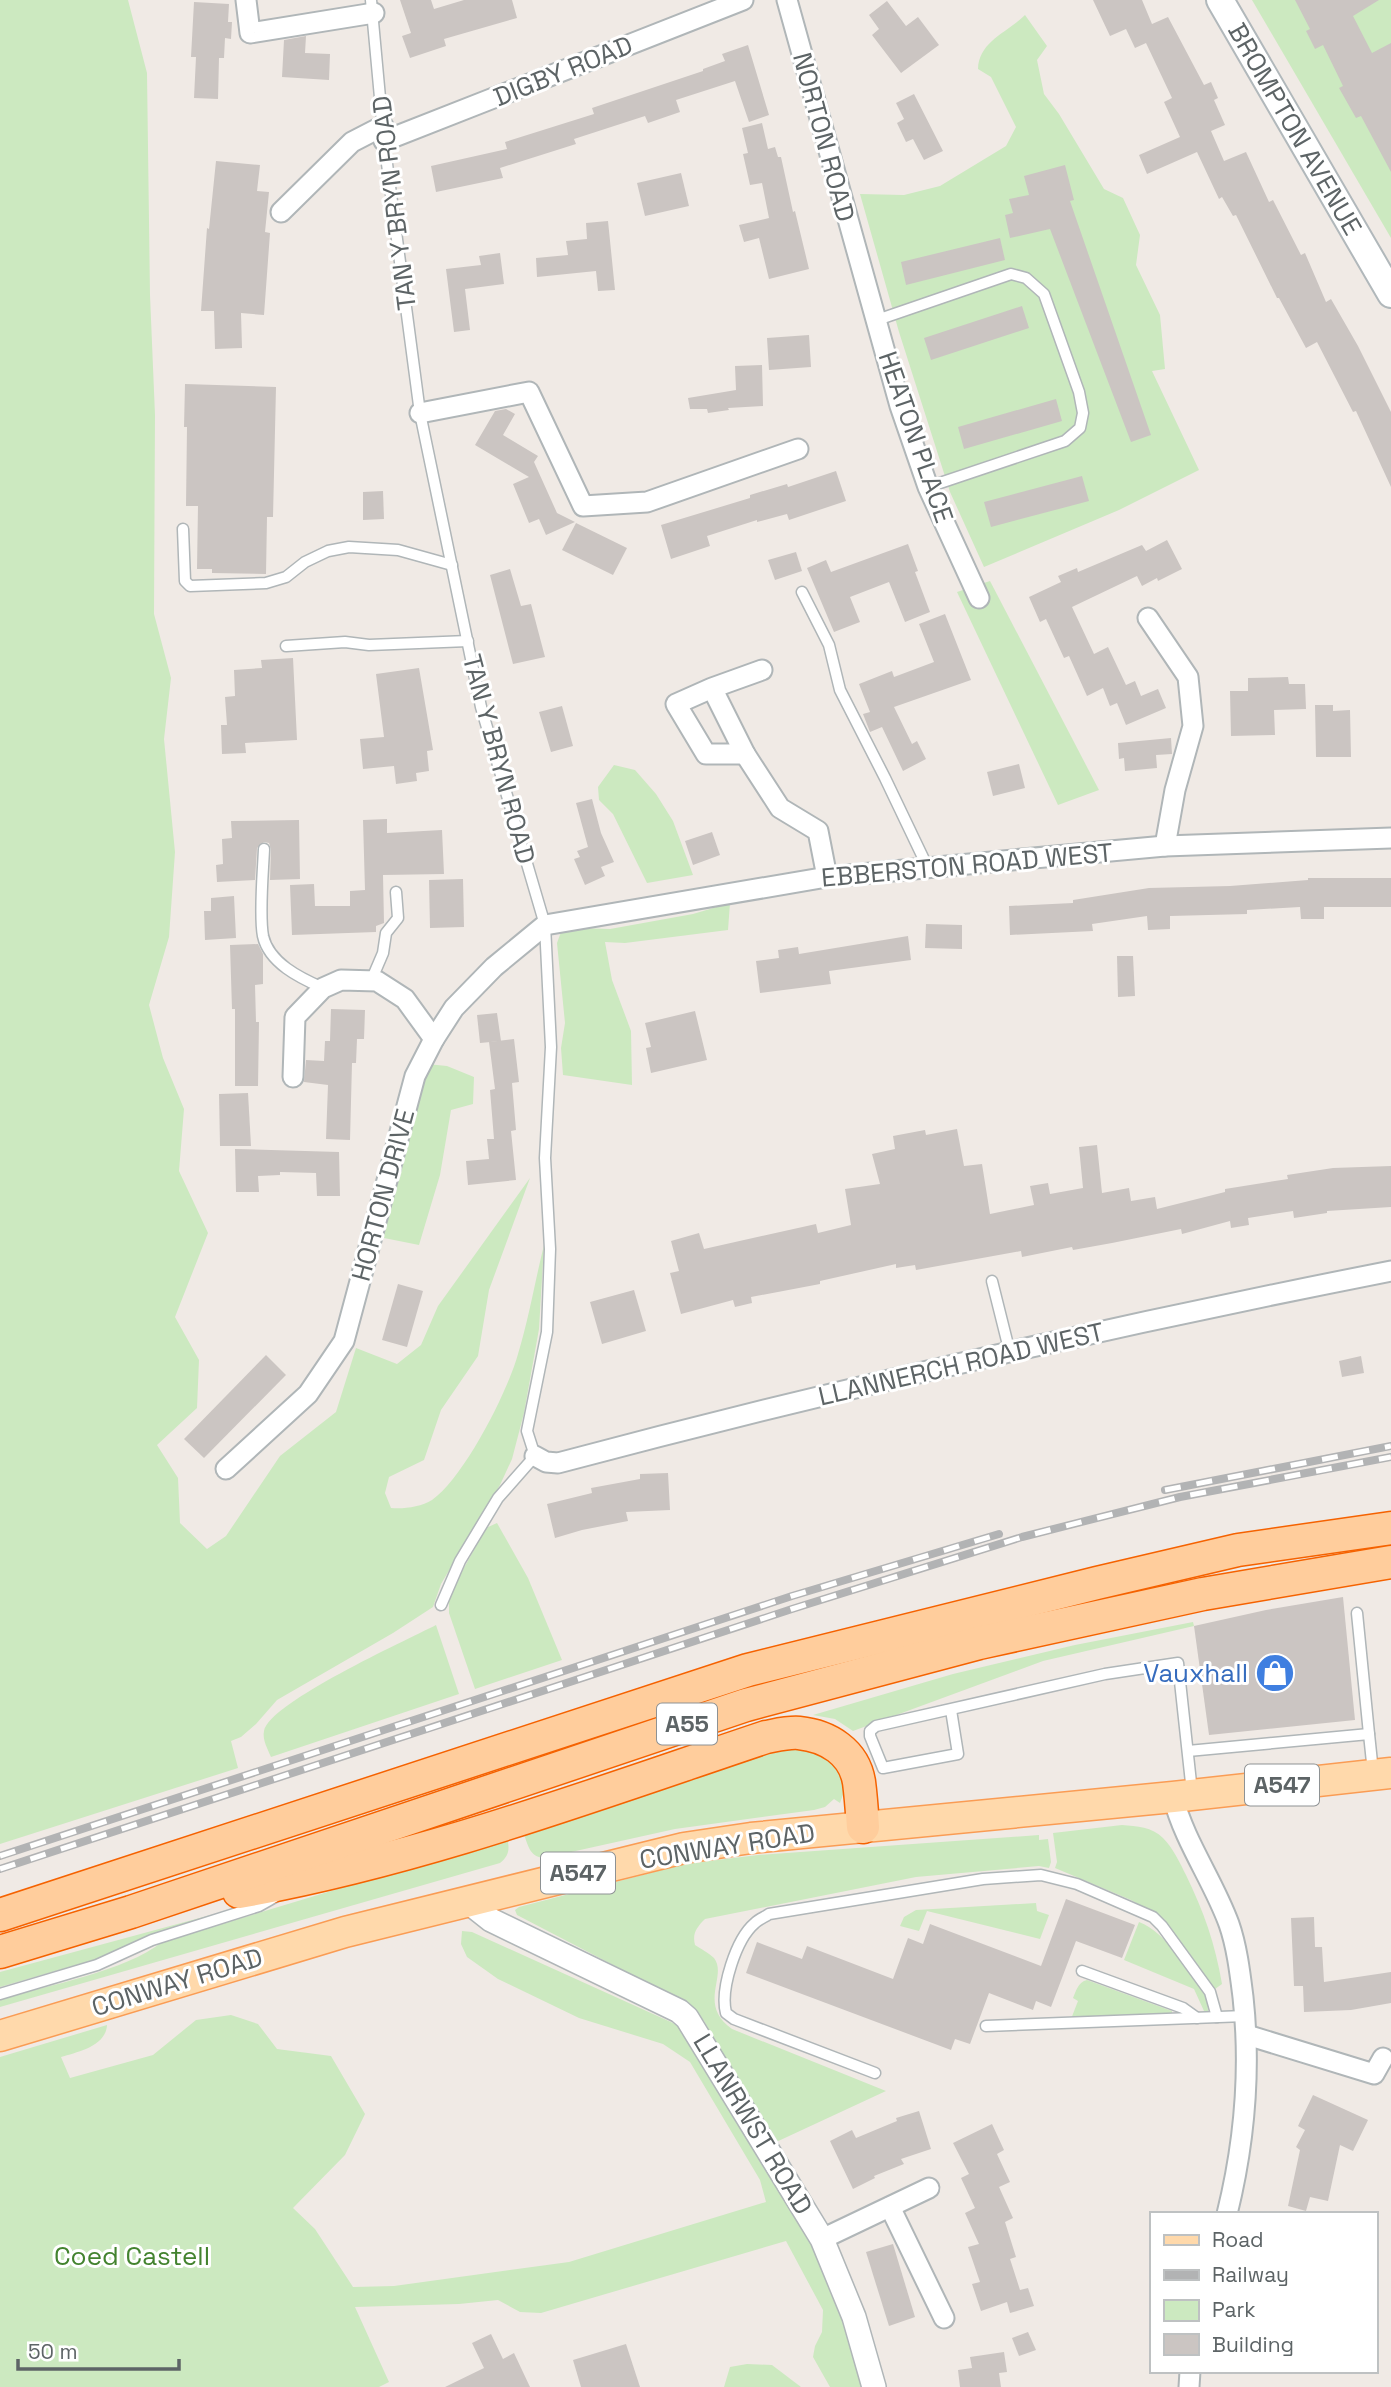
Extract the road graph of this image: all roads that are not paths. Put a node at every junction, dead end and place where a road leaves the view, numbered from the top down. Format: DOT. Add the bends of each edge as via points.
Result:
graph roads {
  1 [pos="246,0"];
  2 [pos="743,0"];
  3 [pos="787,0"];
  4 [pos="1220,0"];
  5 [pos="372,7"];
  6 [pos="383,133"];
  7 [pos="281,212"];
  8 [pos="862,273"];
  9 [pos="1391,295"];
  10 [pos="877,320"];
  11 [pos="420,413"];
  12 [pos="799,449"];
  13 [pos="928,487"];
  14 [pos="183,529"];
  15 [pos="452,565"];
  16 [pos="802,592"];
  17 [pos="979,598"];
  18 [pos="1148,618"];
  19 [pos="468,641"];
  20 [pos="286,646"];
  21 [pos="762,670"];
  22 [pos="712,688"];
  23 [pos="746,754"];
  24 [pos="1391,838"];
  25 [pos="1165,846"];
  26 [pos="264,849"];
  27 [pos="928,868"];
  28 [pos="827,877"];
  29 [pos="396,892"];
  30 [pos="545,925"];
  31 [pos="371,981"];
  32 [pos="323,988"];
  33 [pos="434,1039"];
  34 [pos="292,1077"];
  35 [pos="1391,1270"];
  36 [pos="992,1281"];
  37 [pos="1010,1353"];
  38 [pos="535,1456"];
  39 [pos="226,1469"];
  40 [pos="1391,1514"];
  41 [pos="1391,1528"];
  42 [pos="1238,1550"];
  43 [pos="1391,1562"];
  44 [pos="441,1605"];
  45 [pos="1357,1613"];
  46 [pos="951,1710"];
  47 [pos="1369,1734"];
  48 [pos="1188,1751"];
  49 [pos="1382,1774"];
  50 [pos="1183,1796"];
  51 [pos="863,1827"];
  52 [pos="305,1879"];
  53 [pos="467,1900"];
  54 [pos="131,1912"];
  55 [pos="0,1916"];
  56 [pos="0,1952"];
  57 [pos="1082,1971"];
  58 [pos="0,1994"];
  59 [pos="1217,2017"];
  60 [pos="1197,2018"];
  61 [pos="1246,2025"];
  62 [pos="986,2026"];
  63 [pos="0,2036"];
  64 [pos="1383,2058"];
  65 [pos="875,2073"];
  66 [pos="929,2188"];
  67 [pos="890,2207"];
  68 [pos="1227,2212"];
  69 [pos="822,2239"];
  70 [pos="944,2318"];
  71 [pos="874,2387"];
  1 -- 5 [label="street" via="250,33"];
  2 -- 6 [label="street, DIGBY ROAD"];
  3 -- 8 [label="street, NORTON ROAD"];
  4 -- 9 [label="main road, BROMPTON AVENUE"];
  5 -- 6 [label="lane, TAN Y BRYN ROAD"];
  6 -- 7 [label="street, DIGBY ROAD" via="352,142"];
  6 -- 11 [label="lane, TAN Y BRYN ROAD"];
  8 -- 10 [label="street, HEATON PLACE"];
  10 -- 13 [label="street, HEATON PLACE"];
  10 -- 13 [label="lane" via="1011,274 1026,278 1044,294 1079,392 1080,429 1065,441"];
  11 -- 12 [label="street" via="529,392 583,506 647,502"];
  11 -- 15 [label="lane, TAN Y BRYN ROAD"];
  13 -- 17 [label="street, HEATON PLACE"];
  14 -- 15 [label="lane" via="185,581 191,586 266,583 286,577 328,551 349,547 398,550"];
  15 -- 19 [label="lane, TAN Y BRYN ROAD"];
  16 -- 27 [label="lane" via="829,645 840,690"];
  18 -- 25 [label="street" via="1188,677 1193,726"];
  19 -- 20 [label="lane"];
  19 -- 30 [label="lane, TAN Y BRYN ROAD" via="481,707"];
  21 -- 22 [label="street"];
  22 -- 23 [label="street"];
  22 -- 23 [label="street" via="676,704 706,754"];
  23 -- 28 [label="street" via="780,808 818,831"];
  24 -- 25 [label="street, EBBERSTON ROAD WEST"];
  25 -- 27 [label="street, EBBERSTON ROAD WEST"];
  26 -- 32 [label="lane" via="263,936 269,950 286,967"];
  27 -- 28 [label="street, EBBERSTON ROAD WEST"];
  28 -- 30 [label="street, EBBERSTON ROAD WEST"];
  29 -- 31 [label="lane" via="398,918 386,933"];
  30 -- 33 [label="street, HORTON DRIVE" via="486,975 454,1008"];
  30 -- 38 [label="lane, TAN Y BRYN ROAD" via="551,1046 545,1158 550,1249 547,1332 527,1430"];
  31 -- 32 [label="street" via="341,980"];
  31 -- 33 [label="street" via="405,999"];
  32 -- 34 [label="street" via="295,1017"];
  33 -- 39 [label="street, HORTON DRIVE" via="415,1076 344,1341 307,1394"];
  35 -- 37 [label="street, LLANNERCH ROAD WEST"];
  36 -- 37 [label="lane"];
  37 -- 38 [label="street, LLANNERCH ROAD WEST" via="755,1410 558,1463"];
  38 -- 44 [label="lane" via="498,1498 460,1561"];
  40 -- 42 [label="highway"];
  41 -- 42 [label="highway, A55"];
  42 -- 55 [label="highway, A55" via="748,1670"];
  43 -- 54 [label="highway, A55" via="1203,1594 979,1643 746,1705"];
  45 -- 47 [label="lane"];
  46 -- 46 [label="lane" via="958,1754 883,1768 870,1731"];
  46 -- 48 [label="lane" via="1105,1674 1178,1663"];
  47 -- 48 [label="lane"];
  47 -- 49 [label="lane"];
  48 -- 50 [label="lane"];
  49 -- 50 [label="main road, CONWAY ROAD / A547"];
  50 -- 51 [label="main road, CONWAY ROAD / A547"];
  50 -- 61 [label="street" via="1180,1823 1229,1923"];
  51 -- 52 [label="highway" via="859,1780 853,1765 838,1746 797,1732 766,1737 471,1835"];
  51 -- 53 [label="main road, CONWAY ROAD / A547" via="684,1848"];
  52 -- 54 [label="highway"];
  52 -- 58 [label="lane" via="259,1906 152,1940 97,1965"];
  53 -- 63 [label="main road, CONWAY ROAD / A547"];
  53 -- 69 [label="street, LLANRWST ROAD" via="491,1920 687,2018"];
  54 -- 56 [label="highway, A55"];
  57 -- 60 [label="lane" via="1183,2008"];
  59 -- 60 [label="lane"];
  59 -- 61 [label="lane"];
  59 -- 65 [label="lane" via="1210,1992 1153,1917 1056,1877 983,1879 769,1914 754,1923 730,1966 723,1993 726,2013"];
  60 -- 62 [label="lane"];
  61 -- 64 [label="street" via="1374,2074"];
  61 -- 68 [label="street" via="1244,2129"];
  66 -- 67 [label="street"];
  67 -- 69 [label="street"];
  67 -- 70 [label="street"];
  69 -- 71 [label="street, LLANRWST ROAD" via="854,2317"];
}
